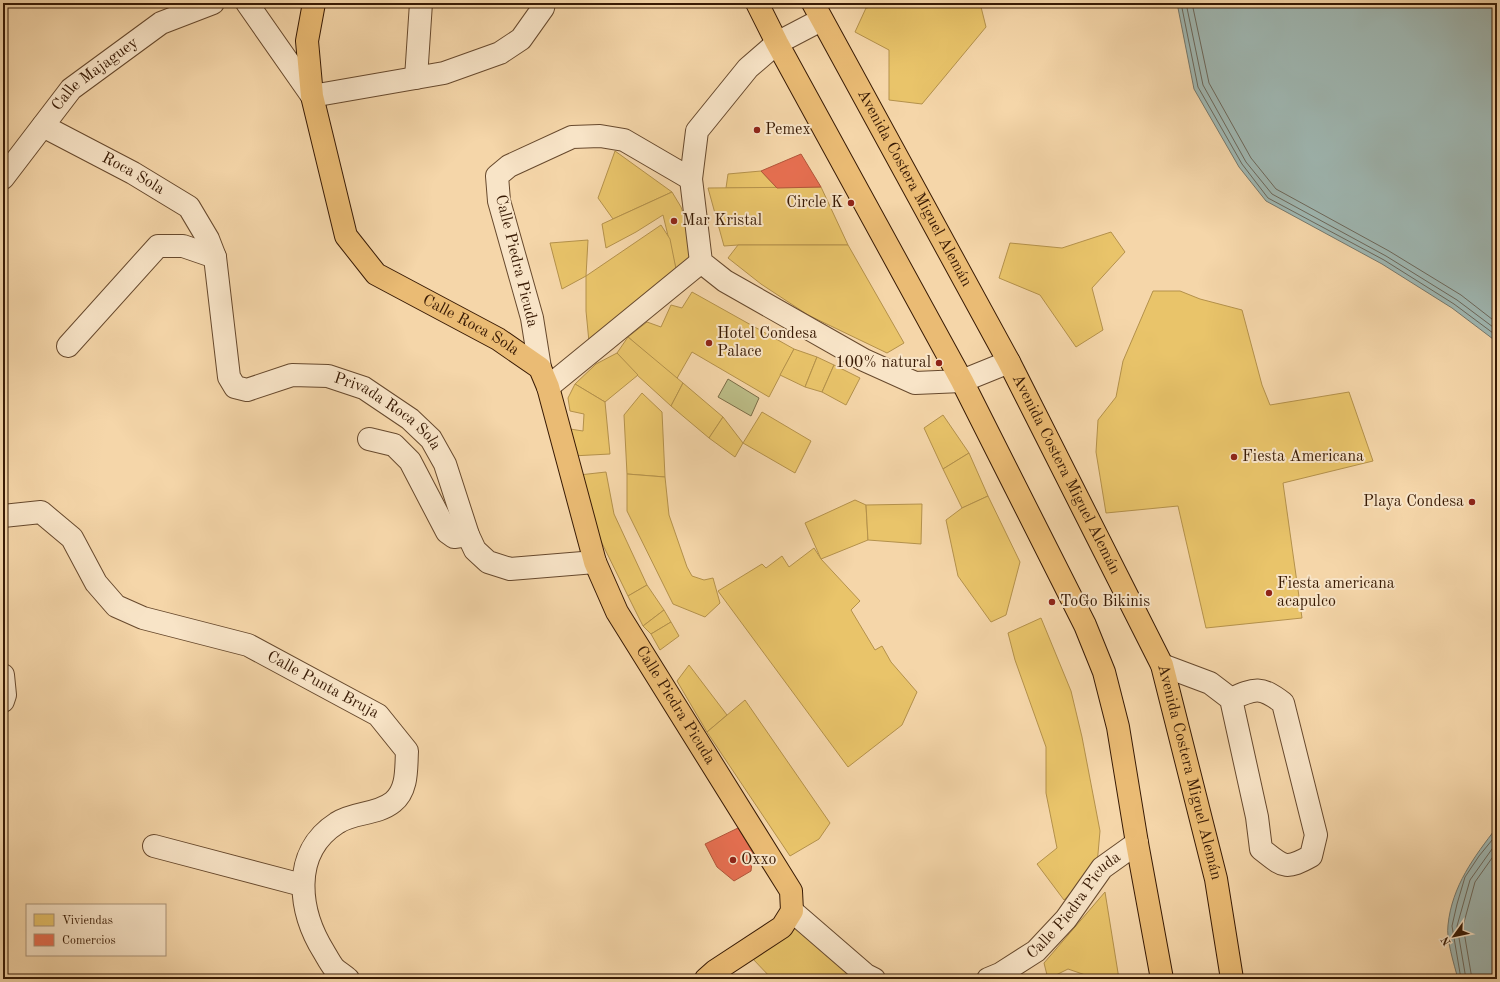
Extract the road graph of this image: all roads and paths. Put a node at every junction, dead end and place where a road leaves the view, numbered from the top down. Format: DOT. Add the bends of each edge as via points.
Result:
graph roads {
  1 [pos="213,3"];
  2 [pos="247,3"];
  3 [pos="314,3"];
  4 [pos="421,3"];
  5 [pos="544,3"];
  6 [pos="757,3"];
  7 [pos="817,12"];
  8 [pos="777,43"];
  9 [pos="416,78"];
  10 [pos="312,96"];
  11 [pos="43,126"];
  12 [pos="3,178"];
  13 [pos="690,179"];
  14 [pos="212,248"];
  15 [pos="701,262"];
  16 [pos="68,346"];
  17 [pos="1009,362"];
  18 [pos="544,378"];
  19 [pos="962,381"];
  20 [pos="369,439"];
  21 [pos="3,516"];
  22 [pos="468,535"];
  23 [pos="595,562"];
  24 [pos="1162,665"];
  25 [pos="3,676"];
  26 [pos="1231,699"];
  27 [pos="3,701"];
  28 [pos="1137,843"];
  29 [pos="154,846"];
  30 [pos="302,885"];
  31 [pos="792,910"];
  32 [pos="348,979"];
  33 [pos="706,979"];
  34 [pos="874,979"];
  35 [pos="988,979"];
  36 [pos="1162,979"];
  37 [pos="1232,979"];
  1 -- 11 [label="street, Calle Majaguey" via="161,23 71,89"];
  2 -- 10 [label="street"];
  3 -- 10 [label="main road, Calle Roca Sola" via="307,41"];
  4 -- 9 [label="street"];
  5 -- 9 [label="street" via="521,39 500,53 444,73"];
  6 -- 8 [label="main road"];
  7 -- 8 [label="street"];
  7 -- 17 [label="main road, Avenida Costera Miguel Alemán"];
  8 -- 13 [label="street" via="748,68 697,131"];
  8 -- 19 [label="main road"];
  9 -- 10 [label="street"];
  10 -- 18 [label="main road, Calle Roca Sola" via="346,236 376,274 498,339"];
  11 -- 12 [label="street, Calle Majaguey"];
  11 -- 14 [label="street, Roca Sola" via="133,173 189,207"];
  13 -- 15 [label="street"];
  13 -- 18 [label="street, Calle Piedra Picuda" via="624,140 600,136 572,137 509,166 497,176 499,201 532,318"];
  14 -- 16 [label="street" via="158,246"];
  14 -- 22 [label="street, Privada Roca Sola" via="230,377 235,387 247,390 292,375 328,376 364,388 410,419 431,439 445,464"];
  15 -- 18 [label="street"];
  15 -- 19 [label="street" via="725,281 864,360 915,383"];
  17 -- 19 [label="street"];
  17 -- 24 [label="main road, Avenida Costera Miguel Alemán"];
  18 -- 23 [label="main road, Calle Piedra Picuda"];
  19 -- 28 [label="main road" via="1085,625 1104,672 1118,728"];
  20 -- 22 [label="street" via="394,446 410,461 447,532 454,537"];
  21 -- 30 [label="street, Calle Punta Bruja" via="40,512 72,538 96,583 116,606 143,618 248,645 378,714 407,751 405,784 394,801 384,808 338,822 321,836 308,857"];
  22 -- 23 [label="street, Privada Roca Sola" via="475,550 488,562 510,569"];
  23 -- 31 [label="main road, Calle Piedra Picuda" via="616,612 791,892"];
  24 -- 26 [label="street" via="1210,683"];
  24 -- 37 [label="main road, Avenida Costera Miguel Alemán" via="1216,879"];
  25 -- 27 [label="street"];
  26 -- 26 [label="street" via="1252,690 1270,693 1283,703 1316,835 1311,856 1295,865 1282,865 1261,849 1257,817"];
  28 -- 35 [label="street, Calle Piedra Picuda" via="1102,868 1066,918 1036,951"];
  28 -- 36 [label="main road"];
  29 -- 30 [label="street"];
  30 -- 32 [label="street, Calle Punta Bruja" via="306,913 317,940 334,968"];
  31 -- 33 [label="main road" via="782,927"];
  31 -- 34 [label="street" via="866,975"];
}
